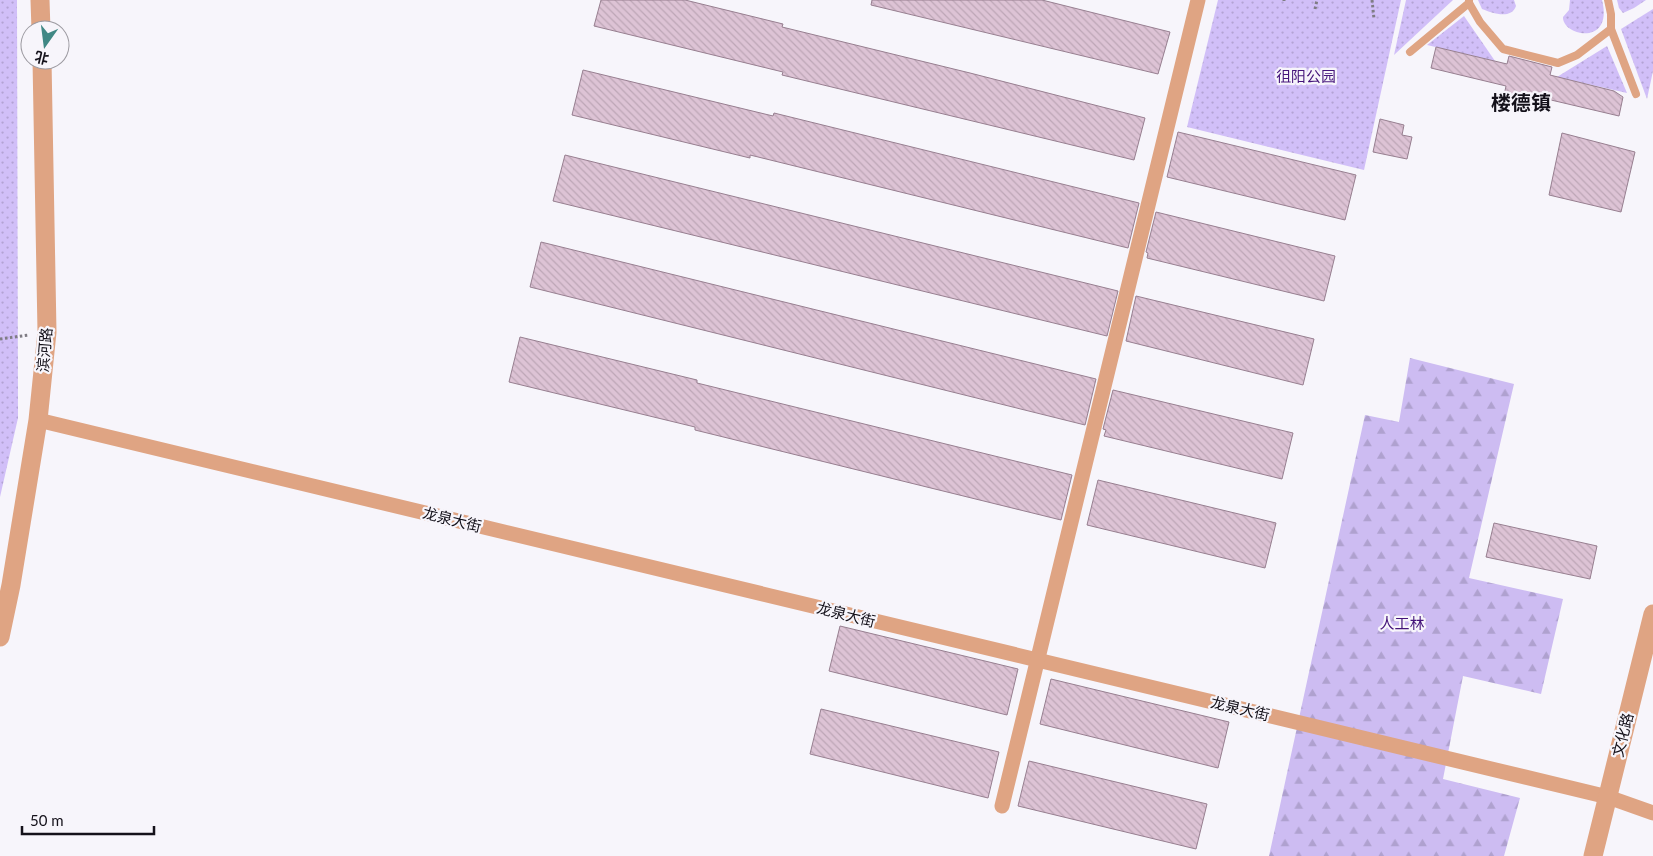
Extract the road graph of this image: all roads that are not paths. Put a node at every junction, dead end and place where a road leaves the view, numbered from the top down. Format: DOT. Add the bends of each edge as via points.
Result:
graph roads {
  1 [pos="40,0"];
  2 [pos="1198,0"];
  3 [pos="1608,0"];
  4 [pos="1469,2"];
  5 [pos="41,20"];
  6 [pos="1611,30"];
  7 [pos="1410,52"];
  8 [pos="42,70"];
  9 [pos="1636,94"];
  10 [pos="38,420"];
  11 [pos="1653,614"];
  12 [pos="0,637"];
  13 [pos="1038,661"];
  14 [pos="1608,797"];
  15 [pos="1002,806"];
  16 [pos="1653,812"];
  17 [pos="1592,856"];
  1 -- 5 [label="street"];
  2 -- 13 [label="street"];
  3 -- 6 [label="lane"];
  4 -- 6 [label="lane" via="1480,22 1503,49 1558,63 1577,55"];
  4 -- 7 [label="lane"];
  6 -- 9 [label="lane"];
  8 -- 10 [label="street, 滨河路" via="47,332"];
  10 -- 12 [label="street, 滨河路"];
  10 -- 13 [label="street, 龙泉大街"];
  11 -- 14 [label="street, 文化路"];
  13 -- 14 [label="street, 龙泉大街"];
  13 -- 15 [label="street"];
  14 -- 16 [label="street, 龙泉大街"];
  14 -- 17 [label="street, 文化路"];
}
